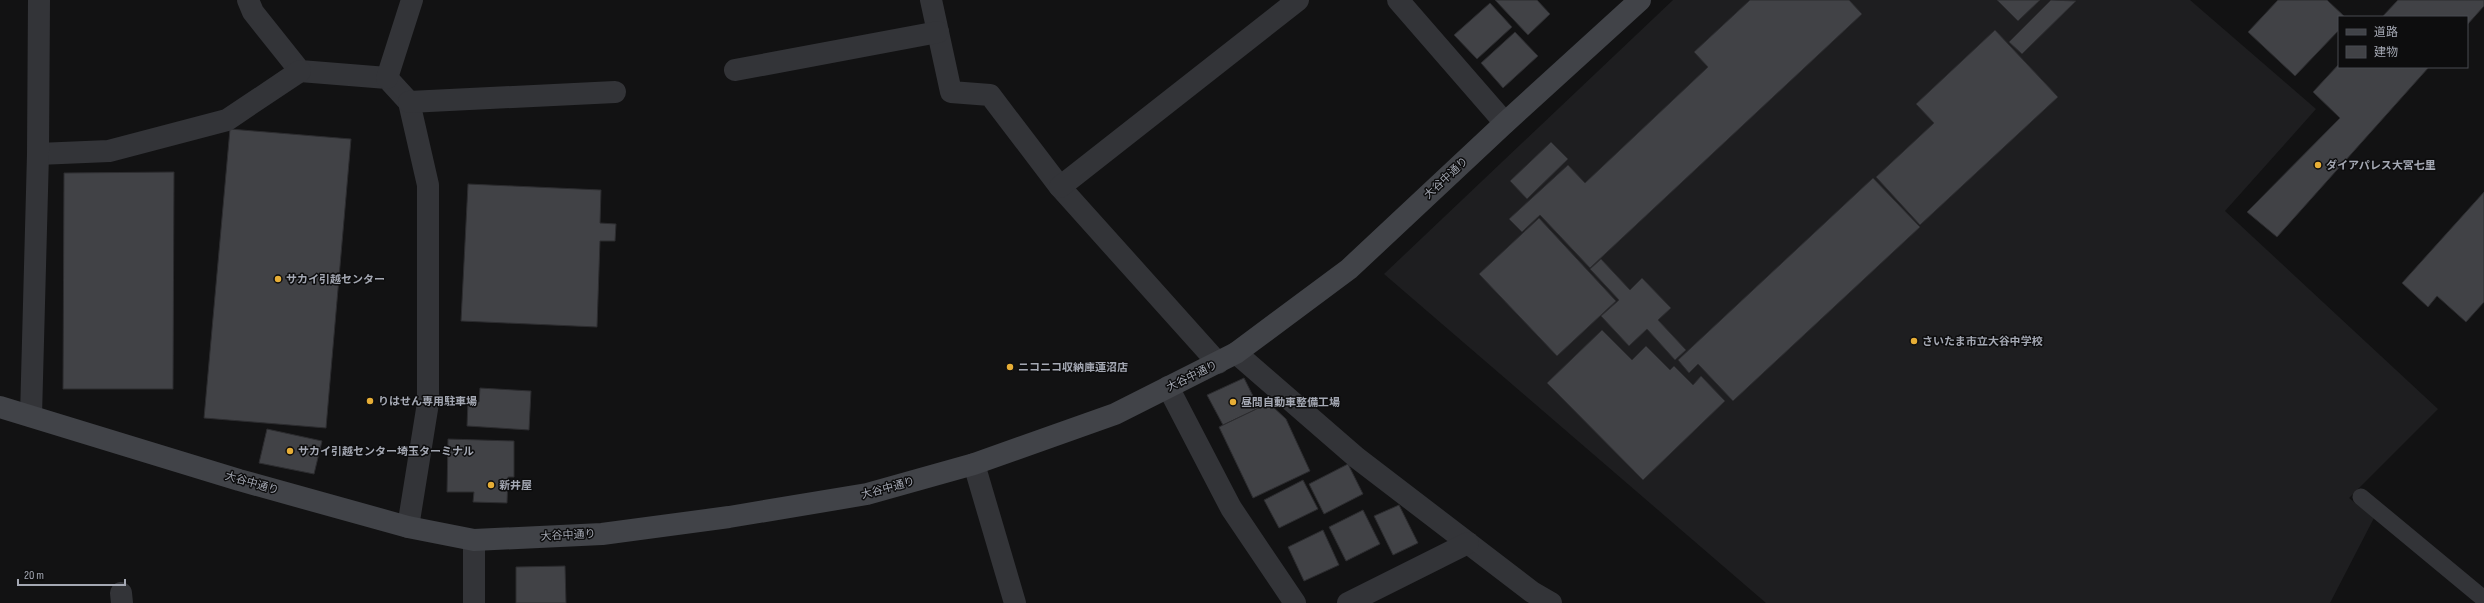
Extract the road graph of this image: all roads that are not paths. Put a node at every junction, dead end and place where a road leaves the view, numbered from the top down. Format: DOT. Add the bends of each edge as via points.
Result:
graph roads {
  1 [pos="39,0"];
  2 [pos="248,0"];
  3 [pos="412,0"];
  4 [pos="1298,0"];
  5 [pos="1398,0"];
  6 [pos="1640,0"];
  7 [pos="935,1"];
  8 [pos="938,32"];
  9 [pos="735,70"];
  10 [pos="300,71"];
  11 [pos="387,78"];
  12 [pos="615,92"];
  13 [pos="409,102"];
  14 [pos="1505,122"];
  15 [pos="38,154"];
  16 [pos="1060,187"];
  17 [pos="1227,358"];
  18 [pos="1168,387"];
  19 [pos="0,407"];
  20 [pos="31,416"];
  21 [pos="974,464"];
  22 [pos="2361,497"];
  23 [pos="408,527"];
  24 [pos="474,540"];
  25 [pos="1468,543"];
  26 [pos="2484,599"];
  27 [pos="474,603"];
  28 [pos="1015,603"];
  29 [pos="1295,603"];
  30 [pos="1348,603"];
  31 [pos="1551,603"];
  1 -- 15 [label="street"];
  2 -- 10 [label="street" via="253,12"];
  3 -- 11 [label="street"];
  4 -- 16 [label="street"];
  5 -- 14 [label="street"];
  6 -- 14 [label="street, 大谷中通り"];
  7 -- 8 [label="street"];
  8 -- 9 [label="street"];
  8 -- 16 [label="street" via="951,92 990,95"];
  10 -- 11 [label="street"];
  10 -- 15 [label="street" via="227,120 109,151"];
  11 -- 13 [label="street"];
  12 -- 13 [label="street"];
  13 -- 23 [label="street" via="428,185 428,403"];
  14 -- 17 [label="street, 大谷中通り" via="1349,269"];
  15 -- 20 [label="street"];
  16 -- 17 [label="street"];
  17 -- 18 [label="street, 大谷中通り"];
  17 -- 25 [label="street"];
  18 -- 21 [label="street, 大谷中通り" via="1115,414"];
  18 -- 29 [label="street" via="1231,508"];
  19 -- 20 [label="street, 大谷中通り"];
  20 -- 23 [label="street, 大谷中通り" via="239,480"];
  21 -- 24 [label="street, 大谷中通り" via="867,494 728,517 602,534"];
  21 -- 28 [label="street"];
  22 -- 26 [label="lane"];
  23 -- 24 [label="street, 大谷中通り"];
  24 -- 27 [label="street"];
  25 -- 30 [label="street"];
  25 -- 31 [label="street" via="1532,592"];
}
